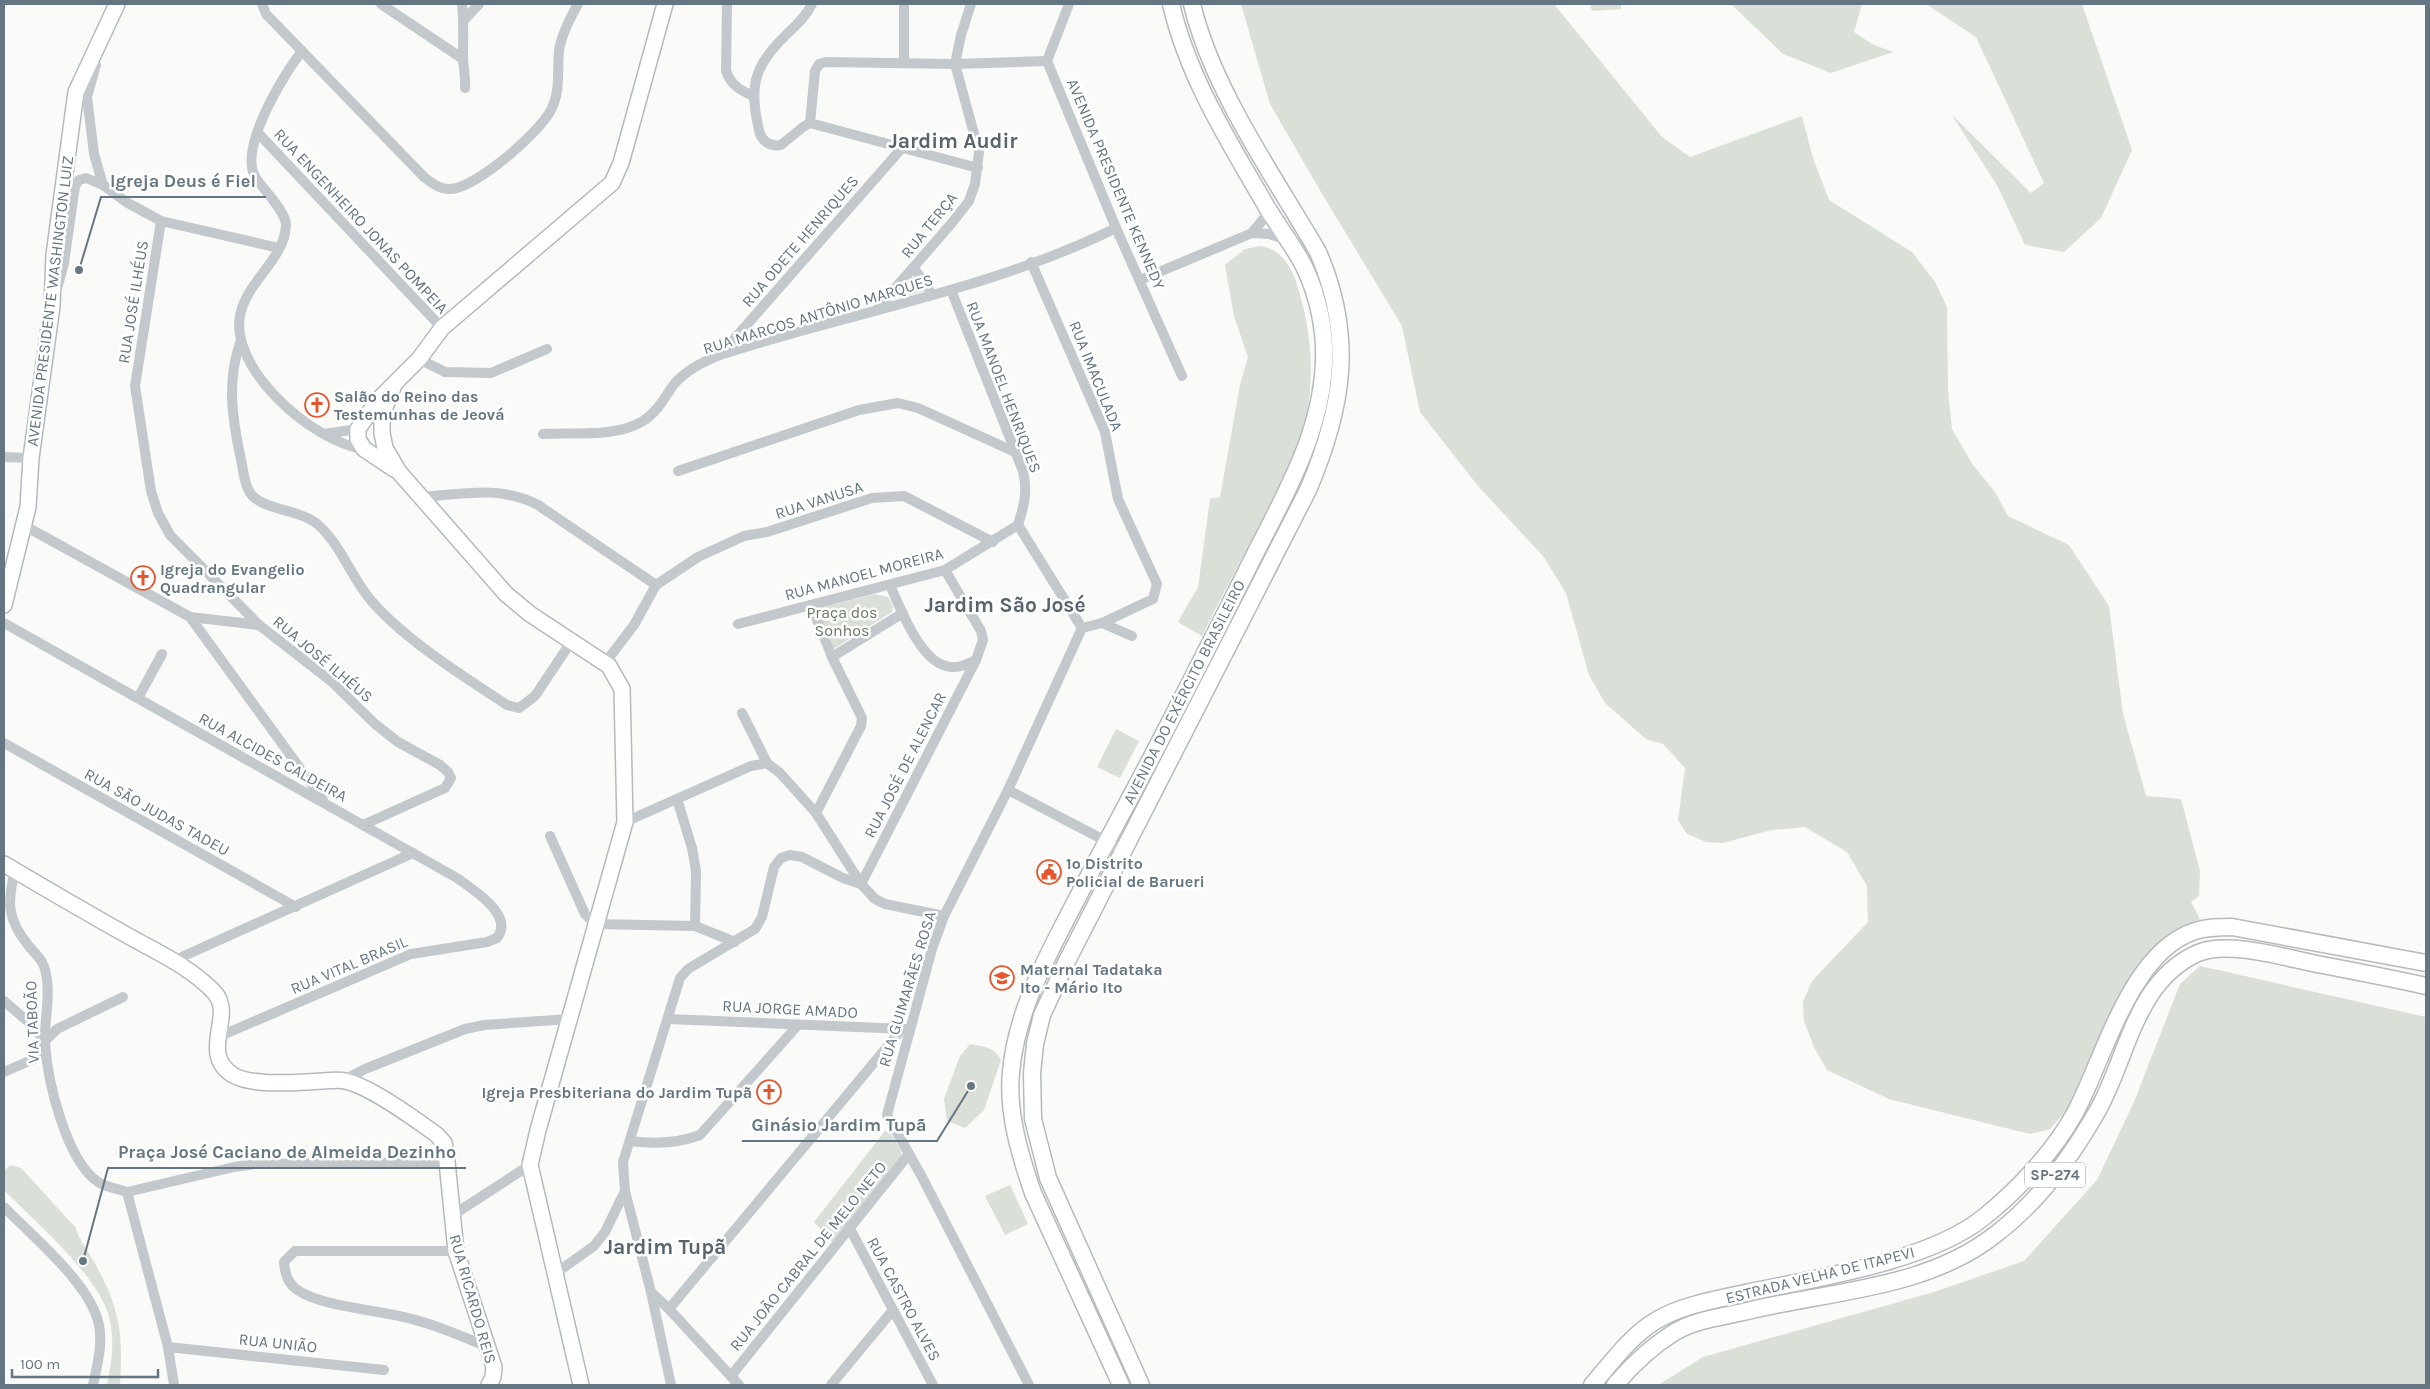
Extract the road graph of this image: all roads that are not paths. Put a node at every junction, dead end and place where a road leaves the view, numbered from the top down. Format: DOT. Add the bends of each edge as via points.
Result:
graph roads {
  1 [pos="117,4"];
  2 [pos="262,4"];
  3 [pos="381,4"];
  4 [pos="462,4"];
  5 [pos="479,4"];
  6 [pos="578,4"];
  7 [pos="665,4"];
  8 [pos="727,4"];
  9 [pos="812,4"];
  10 [pos="904,4"];
  11 [pos="970,4"];
  12 [pos="1069,4"];
  13 [pos="1171,4"];
  14 [pos="1192,4"];
  15 [pos="464,20"];
  16 [pos="101,36"];
  17 [pos="302,51"];
  18 [pos="463,58"];
  19 [pos="1047,61"];
  20 [pos="904,62"];
  21 [pos="956,64"];
  22 [pos="465,88"];
  23 [pos="753,96"];
  24 [pos="810,123"];
  25 [pos="258,134"];
  26 [pos="902,148"];
  27 [pos="978,168"];
  28 [pos="103,186"];
  29 [pos="1267,208"];
  30 [pos="161,221"];
  31 [pos="1116,228"];
  32 [pos="1252,233"];
  33 [pos="1287,240"];
  34 [pos="279,248"];
  35 [pos="1300,259"];
  36 [pos="1031,262"];
  37 [pos="1324,266"];
  38 [pos="914,268"];
  39 [pos="1140,280"];
  40 [pos="950,290"];
  41 [pos="932,294"];
  42 [pos="52,306"];
  43 [pos="878,309"];
  44 [pos="442,328"];
  45 [pos="240,343"];
  46 [pos="547,349"];
  47 [pos="721,355"];
  48 [pos="419,359"];
  49 [pos="1182,376"];
  50 [pos="394,385"];
  51 [pos="358,429"];
  52 [pos="324,434"];
  53 [pos="543,434"];
  54 [pos="382,436"];
  55 [pos="364,449"];
  56 [pos="1014,452"];
  57 [pos="4,457"];
  58 [pos="32,458"];
  59 [pos="678,471"];
  60 [pos="399,472"];
  61 [pos="422,498"];
  62 [pos="1018,525"];
  63 [pos="25,526"];
  64 [pos="993,542"];
  65 [pos="945,570"];
  66 [pos="890,585"];
  67 [pos="656,586"];
  68 [pos="5,599"];
  69 [pos="811,605"];
  70 [pos="903,613"];
  71 [pos="190,617"];
  72 [pos="4,623"];
  73 [pos="1102,623"];
  74 [pos="259,624"];
  75 [pos="738,624"];
  76 [pos="1082,628"];
  77 [pos="1132,636"];
  78 [pos="570,642"];
  79 [pos="162,654"];
  80 [pos="832,657"];
  81 [pos="976,660"];
  82 [pos="605,663"];
  83 [pos="138,698"];
  84 [pos="742,713"];
  85 [pos="4,742"];
  86 [pos="293,760"];
  87 [pos="768,763"];
  88 [pos="279,778"];
  89 [pos="1008,790"];
  90 [pos="677,799"];
  91 [pos="325,803"];
  92 [pos="816,813"];
  93 [pos="625,822"];
  94 [pos="363,824"];
  95 [pos="550,836"];
  96 [pos="1107,840"];
  97 [pos="1123,850"];
  98 [pos="413,853"];
  99 [pos="9,867"];
  100 [pos="861,884"];
  101 [pos="296,906"];
  102 [pos="944,916"];
  103 [pos="596,924"];
  104 [pos="695,926"];
  105 [pos="496,938"];
  106 [pos="735,942"];
  107 [pos="175,960"];
  108 [pos="2426,963"];
  109 [pos="2426,986"];
  110 [pos="123,997"];
  111 [pos="4,1001"];
  112 [pos="569,1019"];
  113 [pos="669,1019"];
  114 [pos="798,1025"];
  115 [pos="906,1029"];
  116 [pos="218,1037"];
  117 [pos="45,1042"];
  118 [pos="4,1072"];
  119 [pos="344,1080"];
  120 [pos="630,1141"];
  121 [pos="908,1154"];
  122 [pos="447,1162"];
  123 [pos="530,1165"];
  124 [pos="624,1191"];
  125 [pos="127,1192"];
  126 [pos="4,1207"];
  127 [pos="452,1215"];
  128 [pos="849,1227"];
  129 [pos="456,1251"];
  130 [pos="556,1274"];
  131 [pos="651,1292"];
  132 [pos="669,1309"];
  133 [pos="893,1310"];
  134 [pos="486,1346"];
  135 [pos="168,1347"];
  136 [pos="384,1370"];
  137 [pos="731,1376"];
  138 [pos="93,1385"];
  139 [pos="174,1385"];
  140 [pos="489,1385"];
  141 [pos="581,1385"];
  142 [pos="671,1385"];
  143 [pos="738,1385"];
  144 [pos="831,1385"];
  145 [pos="933,1385"];
  146 [pos="1029,1385"];
  147 [pos="1121,1385"];
  148 [pos="1141,1385"];
  149 [pos="1592,1385"];
  150 [pos="1615,1385"];
  1 -- 16 [label="main road, AVENIDA PRESIDENTE WASHINGTON LUIZ"];
  2 -- 17 [label="street" via="266,14"];
  3 -- 18 [label="street"];
  4 -- 15 [label="street"];
  5 -- 15 [label="street"];
  6 -- 17 [label="street" via="563,34 557,93 540,127 491,168 452,190 438,187 424,177"];
  7 -- 44 [label="main road" via="622,163 612,183"];
  8 -- 23 [label="street" via="726,71 729,80"];
  9 -- 23 [label="street" via="803,18 763,59"];
  10 -- 20 [label="street"];
  11 -- 21 [label="street, RUA TERÇA" via="960,35"];
  12 -- 19 [label="street"];
  13 -- 29 [label="main road, AVENIDA DO EXÉRCITO BRASILEIRO" via="1182,47 1197,82"];
  14 -- 37 [label="main road, AVENIDA DO EXÉRCITO BRASILEIRO" via="1208,53 1228,98"];
  15 -- 18 [label="street"];
  16 -- 28 [label="street" via="100,54 87,97 94,154"];
  16 -- 42 [label="main road, AVENIDA PRESIDENTE WASHINGTON LUIZ" via="76,92 54,255"];
  17 -- 25 [label="street" via="288,69"];
  18 -- 22 [label="street"];
  19 -- 21 [label="street"];
  19 -- 31 [label="street, AVENIDA PRESIDENTE KENNEDY"];
  20 -- 21 [label="street"];
  20 -- 24 [label="street" via="819,64 815,71"];
  21 -- 27 [label="street, RUA TERÇA" via="979,152"];
  23 -- 24 [label="street" via="760,136 770,145 781,145"];
  24 -- 26 [label="street"];
  25 -- 34 [label="street" via="252,154 254,176 286,224"];
  25 -- 44 [label="street, RUA ENGENHEIRO JONAS POMPEIA"];
  26 -- 27 [label="street"];
  26 -- 47 [label="street, RUA ODETE HENRIQUES"];
  27 -- 38 [label="street, RUA TERÇA" via="968,201"];
  28 -- 30 [label="street"];
  28 -- 42 [label="street" via="86,178 79,180 73,195 64,262"];
  29 -- 32 [label="street" via="1265,217"];
  29 -- 33 [label="main road, AVENIDA DO EXÉRCITO BRASILEIRO"];
  30 -- 34 [label="street"];
  30 -- 74 [label="street, RUA JOSÉ ILHÉUS" via="135,386 151,490 170,535"];
  31 -- 36 [label="street, RUA MARCOS ANTÔNIO MARQUES" via="1082,245"];
  31 -- 39 [label="street, AVENIDA PRESIDENTE KENNEDY"];
  32 -- 33 [label="street"];
  32 -- 39 [label="street"];
  33 -- 35 [label="main road, AVENIDA DO EXÉRCITO BRASILEIRO"];
  34 -- 45 [label="street" via="241,309"];
  35 -- 37 [label="main road"];
  35 -- 96 [label="main road, AVENIDA DO EXÉRCITO BRASILEIRO" via="1313,289 1324,345 1323,378 1306,448 1173,717"];
  36 -- 40 [label="street, RUA MARCOS ANTÔNIO MARQUES"];
  36 -- 73 [label="street, RUA IMACULADA" via="1105,432 1118,500 1157,584 1153,599"];
  37 -- 97 [label="main road, AVENIDA DO EXÉRCITO BRASILEIRO" via="1335,303 1341,372 1338,402 1322,458 1291,526"];
  38 -- 41 [label="street"];
  38 -- 43 [label="street, RUA TERÇA"];
  39 -- 49 [label="street, AVENIDA PRESIDENTE KENNEDY"];
  40 -- 41 [label="street, RUA MARCOS ANTÔNIO MARQUES"];
  40 -- 56 [label="street, RUA MANOEL HENRIQUES"];
  41 -- 43 [label="street, RUA MARCOS ANTÔNIO MARQUES"];
  42 -- 58 [label="main road, AVENIDA PRESIDENTE WASHINGTON LUIZ"];
  43 -- 47 [label="street, RUA MARCOS ANTÔNIO MARQUES"];
  44 -- 48 [label="main road"];
  45 -- 52 [label="street" via="276,396"];
  45 -- 78 [label="street" via="233,368 232,406 245,478 253,497 315,522 333,541 368,597 384,614 507,706 519,708 530,701"];
  46 -- 48 [label="street" via="492,373 445,372"];
  47 -- 53 [label="street, RUA MARCOS ANTÔNIO MARQUES" via="685,373 642,422 607,431"];
  48 -- 50 [label="main road"];
  50 -- 51 [label="main road" via="378,400"];
  50 -- 54 [label="main road" via="382,415"];
  51 -- 52 [label="street"];
  51 -- 54 [label="main road" via="371,426"];
  51 -- 55 [label="main road" via="358,439"];
  52 -- 55 [label="street"];
  54 -- 55 [label="main road"];
  54 -- 60 [label="main road"];
  55 -- 60 [label="main road"];
  56 -- 59 [label="street" via="926,412 898,403 859,410"];
  56 -- 62 [label="street, RUA MANOEL HENRIQUES" via="1027,487"];
  57 -- 58 [label="street"];
  58 -- 63 [label="main road, AVENIDA PRESIDENTE WASHINGTON LUIZ"];
  60 -- 61 [label="main road"];
  61 -- 67 [label="street" via="485,492 521,496"];
  61 -- 78 [label="main road" via="506,594"];
  62 -- 64 [label="street, RUA MANOEL MOREIRA"];
  62 -- 76 [label="street"];
  63 -- 68 [label="main road, AVENIDA PRESIDENTE WASHINGTON LUIZ"];
  63 -- 71 [label="street"];
  64 -- 65 [label="street, RUA MANOEL MOREIRA"];
  64 -- 67 [label="street, RUA VANUSA" via="904,496 889,495 768,532 744,536 698,557"];
  65 -- 66 [label="street, RUA MANOEL MOREIRA"];
  65 -- 81 [label="street, RUA JOSÉ DE ALENCAR" via="981,631 983,640"];
  66 -- 69 [label="street, RUA MANOEL MOREIRA"];
  66 -- 70 [label="street"];
  67 -- 82 [label="street" via="634,625"];
  69 -- 75 [label="street, RUA MANOEL MOREIRA"];
  69 -- 80 [label="street"];
  70 -- 80 [label="street"];
  70 -- 81 [label="street" via="934,661 957,667"];
  71 -- 74 [label="street"];
  71 -- 86 [label="street"];
  72 -- 83 [label="street, RUA ALCIDES CALDEIRA"];
  73 -- 76 [label="street, RUA IMACULADA"];
  73 -- 77 [label="street"];
  74 -- 94 [label="street, RUA JOSÉ ILHÉUS" via="331,681 375,724 448,772 451,778 445,788"];
  76 -- 89 [label="street, RUA GUIMARÃES ROSA"];
  78 -- 82 [label="main road"];
  79 -- 83 [label="street"];
  80 -- 92 [label="street" via="862,718"];
  81 -- 100 [label="street, RUA JOSÉ DE ALENCAR"];
  82 -- 93 [label="main road" via="618,680 623,696"];
  83 -- 88 [label="street, RUA ALCIDES CALDEIRA"];
  84 -- 87 [label="street"];
  85 -- 101 [label="street, RUA SÃO JUDAS TADEU"];
  86 -- 88 [label="street" via="294,769"];
  86 -- 91 [label="street"];
  87 -- 90 [label="street" via="751,766"];
  87 -- 92 [label="street"];
  88 -- 91 [label="street, RUA ALCIDES CALDEIRA"];
  89 -- 96 [label="street"];
  89 -- 102 [label="street, RUA GUIMARÃES ROSA"];
  90 -- 93 [label="street"];
  90 -- 104 [label="street" via="696,871"];
  91 -- 94 [label="street, RUA ALCIDES CALDEIRA"];
  92 -- 100 [label="street"];
  93 -- 103 [label="main road"];
  94 -- 98 [label="street, RUA ALCIDES CALDEIRA"];
  95 -- 103 [label="street" via="585,914"];
  96 -- 97 [label="street"];
  96 -- 147 [label="main road, AVENIDA DO EXÉRCITO BRASILEIRO" via="1032,989 1011,1073 1012,1102 1022,1162 1033,1194"];
  97 -- 148 [label="main road, AVENIDA DO EXÉRCITO BRASILEIRO" via="1042,1015 1032,1097 1033,1119 1048,1178"];
  98 -- 101 [label="street"];
  98 -- 105 [label="street, RUA ALCIDES CALDEIRA" via="482,896 501,920 502,928"];
  99 -- 107 [label="main road"];
  99 -- 117 [label="street, VIA TABOÃO" via="12,917 28,945 44,962 47,976"];
  100 -- 102 [label="street" via="875,899 885,904"];
  100 -- 106 [label="street" via="802,858 790,855 781,858 774,867 762,918 755,929"];
  101 -- 107 [label="street"];
  102 -- 115 [label="street, RUA GUIMARÃES ROSA"];
  103 -- 104 [label="street"];
  103 -- 112 [label="main road"];
  104 -- 106 [label="street"];
  105 -- 116 [label="street, RUA VITAL BRASIL" via="411,954"];
  106 -- 113 [label="street" via="680,978"];
  107 -- 116 [label="main road, RUA RICARDO REIS" via="216,994 221,1013"];
  108 -- 149 [label="main road, ESTRADA VELHA DE ITAPEVI / SP-274" via="2232,927 2211,927 2193,932 2161,953 2145,971 2112,1028 2074,1115 2029,1175 1983,1218 1965,1231 1915,1253 1802,1282 1722,1298 1657,1320 1633,1340"];
  109 -- 150 [label="main road, ESTRADA VELHA DE ITAPEVI / SP-274" via="2249,951 2218,948 2201,952 2168,973 2151,993 2100,1107 2080,1140 2058,1171 1997,1234 1946,1264 1909,1277 1757,1308 1677,1331 1629,1369"];
  110 -- 117 [label="street" via="56,1029"];
  111 -- 117 [label="street" via="32,1025"];
  112 -- 119 [label="street" via="465,1029"];
  112 -- 123 [label="main road"];
  113 -- 114 [label="street, RUA JORGE AMADO"];
  113 -- 120 [label="street"];
  114 -- 115 [label="street, RUA JORGE AMADO"];
  114 -- 120 [label="street" via="700,1135 670,1142"];
  115 -- 121 [label="street, RUA GUIMARÃES ROSA" via="887,1115"];
  115 -- 132 [label="street"];
  116 -- 119 [label="main road, RUA RICARDO REIS" via="216,1052 232,1075 273,1082"];
  117 -- 118 [label="street" via="36,1058"];
  117 -- 125 [label="street, VIA TABOÃO" via="50,1084 63,1128 81,1162 99,1183"];
  119 -- 122 [label="main road, RUA RICARDO REIS" via="363,1087 436,1135 444,1143"];
  120 -- 124 [label="street" via="623,1162"];
  121 -- 128 [label="street, RUA JOÃO CABRAL DE MELO NETO"];
  121 -- 146 [label="street, RUA GUIMARÃES ROSA"];
  122 -- 125 [label="street" via="248,1165"];
  122 -- 127 [label="main road, RUA RICARDO REIS"];
  123 -- 127 [label="street"];
  123 -- 130 [label="main road"];
  124 -- 130 [label="street" via="605,1232 594,1246"];
  124 -- 131 [label="street"];
  125 -- 135 [label="street"];
  126 -- 138 [label="street" via="83,1288 93,1307 100,1340"];
  127 -- 129 [label="main road, RUA RICARDO REIS"];
  128 -- 133 [label="street, RUA CASTRO ALVES"];
  128 -- 137 [label="street, RUA JOÃO CABRAL DE MELO NETO"];
  129 -- 134 [label="main road, RUA RICARDO REIS"];
  129 -- 134 [label="street" via="295,1251 284,1262 285,1275 300,1292 428,1324"];
  130 -- 141 [label="main road"];
  131 -- 132 [label="street"];
  131 -- 142 [label="street"];
  132 -- 137 [label="street"];
  133 -- 144 [label="street"];
  133 -- 145 [label="street, RUA CASTRO ALVES"];
  134 -- 140 [label="main road, RUA RICARDO REIS" via="494,1367 494,1377"];
  135 -- 136 [label="street, RUA UNIÃO"];
  135 -- 139 [label="street"];
  137 -- 143 [label="street"];
}
